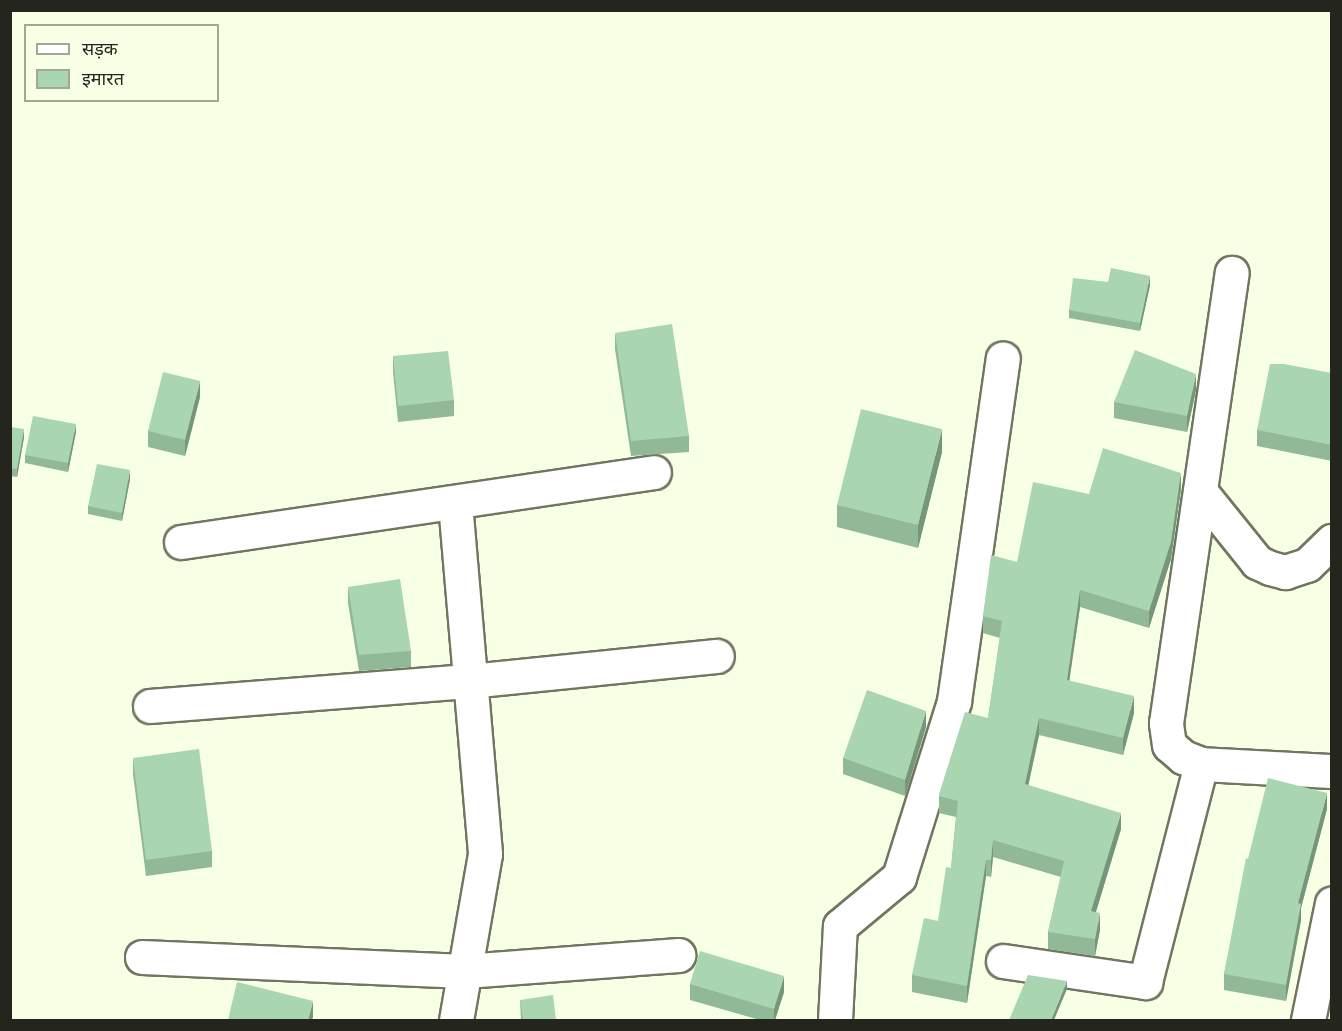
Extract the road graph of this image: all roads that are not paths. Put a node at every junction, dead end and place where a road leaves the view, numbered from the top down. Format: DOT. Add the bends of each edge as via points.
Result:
graph roads {
  1 [pos="1232,273"];
  2 [pos="1003,358"];
  3 [pos="654,472"];
  4 [pos="1200,491"];
  5 [pos="454,503"];
  6 [pos="1332,541"];
  7 [pos="181,542"];
  8 [pos="717,656"];
  9 [pos="470,681"];
  10 [pos="150,705"];
  11 [pos="1202,764"];
  12 [pos="1332,771"];
  13 [pos="1332,903"];
  14 [pos="678,955"];
  15 [pos="142,957"];
  16 [pos="1003,961"];
  17 [pos="465,971"];
  18 [pos="456,1020"];
  19 [pos="835,1020"];
  20 [pos="1308,1020"];
  1 -- 4 [label="street"];
  2 -- 19 [label="street" via="954,701 899,877 840,926"];
  3 -- 5 [label="street"];
  4 -- 6 [label="street" via="1257,562 1270,568 1285,572 1307,565"];
  4 -- 11 [label="street" via="1166,723 1169,745 1183,757"];
  5 -- 7 [label="street"];
  5 -- 9 [label="street"];
  8 -- 9 [label="street"];
  9 -- 10 [label="street"];
  9 -- 17 [label="street" via="485,854"];
  11 -- 12 [label="street"];
  11 -- 16 [label="street" via="1145,982"];
  13 -- 20 [label="street"];
  14 -- 17 [label="street"];
  15 -- 17 [label="street"];
  17 -- 18 [label="street"];
}
